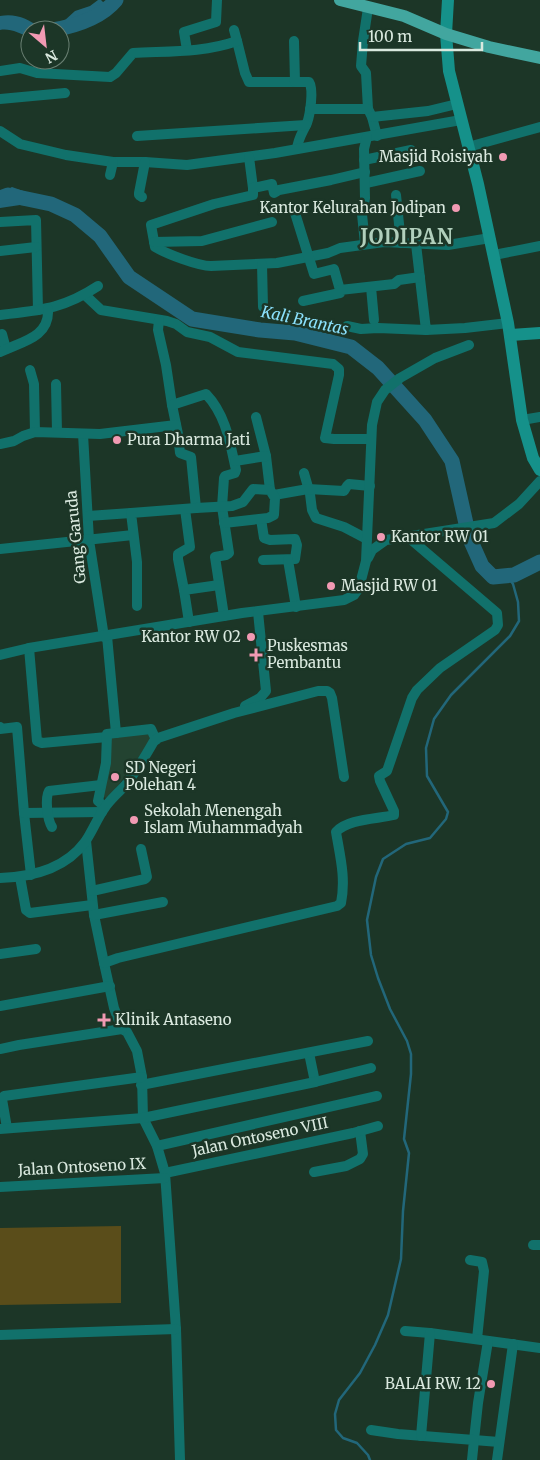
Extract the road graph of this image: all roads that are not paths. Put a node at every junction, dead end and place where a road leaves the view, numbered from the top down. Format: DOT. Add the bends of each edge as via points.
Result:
graph roads {
  1 [pos="217,0"];
  2 [pos="340,0"];
  3 [pos="448,0"];
  4 [pos="368,5"];
  5 [pos="234,30"];
  6 [pos="446,34"];
  7 [pos="237,41"];
  8 [pos="294,41"];
  9 [pos="186,50"];
  10 [pos="540,58"];
  11 [pos="0,71"];
  12 [pos="296,82"];
  13 [pos="65,93"];
  14 [pos="0,99"];
  15 [pos="456,104"];
  16 [pos="310,109"];
  17 [pos="370,113"];
  18 [pos="461,120"];
  19 [pos="306,125"];
  20 [pos="540,127"];
  21 [pos="0,131"];
  22 [pos="137,136"];
  23 [pos="372,137"];
  24 [pos="468,147"];
  25 [pos="297,149"];
  26 [pos="411,150"];
  27 [pos="249,157"];
  28 [pos="364,160"];
  29 [pos="113,162"];
  30 [pos="145,162"];
  31 [pos="420,171"];
  32 [pos="365,172"];
  33 [pos="110,175"];
  34 [pos="366,183"];
  35 [pos="253,188"];
  36 [pos="396,195"];
  37 [pos="142,197"];
  38 [pos="295,213"];
  39 [pos="0,222"];
  40 [pos="272,222"];
  41 [pos="490,238"];
  42 [pos="154,242"];
  43 [pos="401,243"];
  44 [pos="365,244"];
  45 [pos="416,244"];
  46 [pos="540,246"];
  47 [pos="36,247"];
  48 [pos="0,251"];
  49 [pos="494,255"];
  50 [pos="309,256"];
  51 [pos="262,264"];
  52 [pos="420,277"];
  53 [pos="98,286"];
  54 [pos="371,287"];
  55 [pos="340,290"];
  56 [pos="85,294"];
  57 [pos="303,300"];
  58 [pos="263,307"];
  59 [pos="43,310"];
  60 [pos="0,315"];
  61 [pos="159,320"];
  62 [pos="374,320"];
  63 [pos="347,326"];
  64 [pos="510,329"];
  65 [pos="426,330"];
  66 [pos="540,333"];
  67 [pos="2,334"];
  68 [pos="469,345"];
  69 [pos="3,351"];
  70 [pos="30,370"];
  71 [pos="56,384"];
  72 [pos="172,405"];
  73 [pos="256,417"];
  74 [pos="540,417"];
  75 [pos="522,420"];
  76 [pos="176,426"];
  77 [pos="35,432"];
  78 [pos="57,432"];
  79 [pos="83,434"];
  80 [pos="371,439"];
  81 [pos="0,444"];
  82 [pos="266,456"];
  83 [pos="235,462"];
  84 [pos="540,470"];
  85 [pos="304,473"];
  86 [pos="540,481"];
  87 [pos="370,486"];
  88 [pos="308,489"];
  89 [pos="272,492"];
  90 [pos="222,507"];
  91 [pos="196,508"];
  92 [pos="184,509"];
  93 [pos="131,513"];
  94 [pos="88,516"];
  95 [pos="261,519"];
  96 [pos="224,524"];
  97 [pos="133,535"];
  98 [pos="408,536"];
  99 [pos="367,539"];
  100 [pos="89,540"];
  101 [pos="0,549"];
  102 [pos="263,560"];
  103 [pos="288,560"];
  104 [pos="366,561"];
  105 [pos="220,585"];
  106 [pos="184,590"];
  107 [pos="137,606"];
  108 [pos="296,606"];
  109 [pos="258,612"];
  110 [pos="224,616"];
  111 [pos="189,622"];
  112 [pos="106,636"];
  113 [pos="29,648"];
  114 [pos="0,655"];
  115 [pos="234,713"];
  116 [pos="17,727"];
  117 [pos="35,727"];
  118 [pos="0,728"];
  119 [pos="111,735"];
  120 [pos="156,740"];
  121 [pos="344,777"];
  122 [pos="101,785"];
  123 [pos="103,810"];
  124 [pos="49,812"];
  125 [pos="24,813"];
  126 [pos="52,827"];
  127 [pos="86,841"];
  128 [pos="141,849"];
  129 [pos="26,876"];
  130 [pos="0,878"];
  131 [pos="92,891"];
  132 [pos="163,902"];
  133 [pos="93,910"];
  134 [pos="36,949"];
  135 [pos="0,954"];
  136 [pos="104,963"];
  137 [pos="110,986"];
  138 [pos="0,1006"];
  139 [pos="122,1029"];
  140 [pos="368,1041"];
  141 [pos="0,1049"];
  142 [pos="309,1053"];
  143 [pos="371,1068"];
  144 [pos="141,1081"];
  145 [pos="315,1082"];
  146 [pos="377,1096"];
  147 [pos="143,1118"];
  148 [pos="378,1126"];
  149 [pos="3,1129"];
  150 [pos="360,1131"];
  151 [pos="157,1146"];
  152 [pos="314,1172"];
  153 [pos="165,1175"];
  154 [pos="0,1187"];
  155 [pos="470,1260"];
  156 [pos="176,1329"];
  157 [pos="405,1331"];
  158 [pos="430,1333"];
  159 [pos="0,1335"];
  160 [pos="477,1339"];
  161 [pos="488,1341"];
  162 [pos="513,1344"];
  163 [pos="540,1348"];
  164 [pos="371,1430"];
  165 [pos="421,1436"];
  166 [pos="474,1440"];
  167 [pos="500,1442"];
  168 [pos="180,1460"];
  169 [pos="472,1460"];
  170 [pos="497,1460"];
  1 -- 9 [label="street" via="216,22 184,32"];
  2 -- 4 [label="main road"];
  3 -- 6 [label="main road"];
  4 -- 6 [label="main road"];
  4 -- 17 [label="street" via="361,66 366,73"];
  5 -- 7 [label="street"];
  6 -- 10 [label="main road"];
  6 -- 15 [label="main road"];
  7 -- 9 [label="street" via="224,46"];
  7 -- 12 [label="street" via="249,82"];
  8 -- 12 [label="street"];
  9 -- 11 [label="street" via="132,53 116,73 107,78 38,73 20,68"];
  12 -- 16 [label="street" via="310,82 312,85"];
  13 -- 14 [label="street"];
  15 -- 17 [label="street" via="428,111"];
  15 -- 18 [label="main road"];
  16 -- 17 [label="street"];
  16 -- 19 [label="street"];
  17 -- 23 [label="street"];
  18 -- 23 [label="street"];
  18 -- 24 [label="main road"];
  19 -- 22 [label="street"];
  19 -- 25 [label="street"];
  20 -- 24 [label="street"];
  21 -- 29 [label="street" via="35,149"];
  23 -- 25 [label="street"];
  23 -- 28 [label="street" via="364,149"];
  24 -- 41 [label="main road"];
  25 -- 27 [label="street"];
  26 -- 28 [label="street"];
  27 -- 30 [label="street" via="186,165"];
  27 -- 35 [label="street"];
  28 -- 32 [label="street"];
  29 -- 30 [label="street"];
  29 -- 33 [label="street"];
  30 -- 37 [label="street" via="139,193"];
  31 -- 34 [label="street"];
  32 -- 34 [label="street"];
  32 -- 35 [label="street" via="274,193 272,184"];
  34 -- 44 [label="street" via="362,214"];
  35 -- 42 [label="street" via="254,195 214,204 151,225"];
  36 -- 43 [label="street"];
  38 -- 50 [label="street"];
  39 -- 47 [label="street" via="36,220"];
  40 -- 42 [label="street" via="202,242"];
  41 -- 45 [label="street" via="448,245"];
  41 -- 49 [label="main road"];
  42 -- 51 [label="street" via="155,247 166,253 202,266"];
  43 -- 44 [label="street"];
  43 -- 45 [label="street"];
  44 -- 50 [label="street"];
  45 -- 52 [label="street"];
  46 -- 49 [label="street"];
  47 -- 48 [label="street"];
  47 -- 59 [label="street"];
  49 -- 64 [label="main road"];
  50 -- 51 [label="street"];
  50 -- 55 [label="street" via="314,274 334,269"];
  51 -- 58 [label="street"];
  52 -- 54 [label="street"];
  52 -- 65 [label="street"];
  53 -- 56 [label="street"];
  54 -- 55 [label="street"];
  54 -- 62 [label="street"];
  55 -- 57 [label="street" via="340,293"];
  56 -- 59 [label="street"];
  56 -- 61 [label="street" via="102,310"];
  59 -- 60 [label="street"];
  59 -- 69 [label="street" via="49,316 36,336"];
  61 -- 72 [label="street" via="158,330"];
  61 -- 80 [label="street" via="176,324 186,332 210,337 238,352 333,364 339,369 339,375 325,438"];
  63 -- 65 [label="street"];
  64 -- 65 [label="street"];
  64 -- 66 [label="main road"];
  64 -- 75 [label="main road"];
  67 -- 69 [label="street"];
  68 -- 80 [label="street" via="435,358 384,390 375,407"];
  70 -- 77 [label="street" via="34,384"];
  71 -- 78 [label="street"];
  72 -- 76 [label="street"];
  72 -- 83 [label="street" via="208,396 225,425"];
  73 -- 82 [label="street"];
  74 -- 75 [label="street"];
  75 -- 84 [label="main road" via="533,458"];
  76 -- 79 [label="street"];
  76 -- 91 [label="street" via="180,453 192,459"];
  77 -- 78 [label="street"];
  77 -- 81 [label="street"];
  78 -- 79 [label="street"];
  79 -- 94 [label="street, Gang Garuda"];
  80 -- 87 [label="street"];
  82 -- 83 [label="street"];
  82 -- 89 [label="street"];
  83 -- 90 [label="street" via="235,473 224,478"];
  85 -- 88 [label="street"];
  86 -- 98 [label="street" via="520,504 494,523"];
  87 -- 88 [label="street" via="349,484 344,491"];
  87 -- 99 [label="street"];
  88 -- 89 [label="street"];
  88 -- 99 [label="street" via="316,518"];
  89 -- 90 [label="street" via="253,489 239,505"];
  89 -- 95 [label="street" via="274,515"];
  90 -- 91 [label="street"];
  90 -- 96 [label="street"];
  91 -- 92 [label="street"];
  92 -- 93 [label="street"];
  92 -- 106 [label="street" via="190,548 178,554 178,559"];
  93 -- 94 [label="street"];
  93 -- 97 [label="street"];
  94 -- 100 [label="street, Gang Garuda"];
  95 -- 96 [label="street"];
  95 -- 103 [label="street" via="267,540 296,541 297,558"];
  96 -- 105 [label="street" via="229,553 216,557"];
  97 -- 100 [label="street"];
  97 -- 107 [label="street"];
  98 -- 104 [label="street" via="378,544"];
  98 -- 136 [label="street" via="497,613 498,626 440,668 412,698 387,771 379,776 394,815 351,823 336,832 344,874 341,902 322,910"];
  99 -- 104 [label="street"];
  100 -- 101 [label="street"];
  100 -- 112 [label="street, Gang Garuda"];
  102 -- 103 [label="street"];
  103 -- 108 [label="street"];
  104 -- 108 [label="street" via="360,586 354,595 344,600"];
  105 -- 106 [label="street"];
  105 -- 110 [label="street"];
  106 -- 111 [label="street"];
  108 -- 109 [label="street"];
  109 -- 110 [label="street"];
  109 -- 115 [label="street" via="266,691"];
  110 -- 111 [label="street"];
  111 -- 112 [label="street"];
  112 -- 113 [label="street"];
  112 -- 119 [label="street, Gang Garuda"];
  113 -- 114 [label="street"];
  113 -- 117 [label="street"];
  115 -- 120 [label="street"];
  115 -- 121 [label="street" via="327,690 332,698"];
  116 -- 117 [label="street"];
  116 -- 118 [label="street"];
  116 -- 125 [label="street"];
  117 -- 119 [label="street" via="37,741 42,743"];
  119 -- 120 [label="street" via="150,729"];
  119 -- 122 [label="street, Gang Garuda"];
  120 -- 123 [label="street" via="128,782"];
  122 -- 123 [label="street" via="98,801"];
  122 -- 124 [label="street" via="49,791"];
  123 -- 124 [label="street"];
  123 -- 127 [label="street"];
  124 -- 125 [label="street"];
  124 -- 126 [label="street"];
  125 -- 129 [label="street"];
  127 -- 129 [label="street" via="55,867"];
  127 -- 131 [label="street"];
  128 -- 131 [label="street" via="145,879"];
  129 -- 130 [label="street"];
  129 -- 133 [label="street" via="26,910 30,913"];
  131 -- 133 [label="street"];
  132 -- 133 [label="street"];
  133 -- 136 [label="street"];
  134 -- 135 [label="street"];
  136 -- 137 [label="street"];
  137 -- 138 [label="street"];
  137 -- 139 [label="street"];
  139 -- 141 [label="street"];
  139 -- 144 [label="street" via="136,1051"];
  140 -- 142 [label="street"];
  142 -- 144 [label="street"];
  142 -- 145 [label="street"];
  143 -- 145 [label="street"];
  144 -- 147 [label="street"];
  144 -- 149 [label="street" via="4,1096"];
  145 -- 147 [label="street"];
  146 -- 151 [label="street"];
  147 -- 149 [label="street"];
  147 -- 151 [label="street"];
  148 -- 150 [label="street, Jalan Ontoseno VIII"];
  150 -- 152 [label="street" via="363,1154 360,1159 346,1166"];
  150 -- 153 [label="street, Jalan Ontoseno VIII"];
  151 -- 153 [label="street"];
  153 -- 154 [label="street, Jalan Ontoseno IX"];
  153 -- 156 [label="street"];
  155 -- 160 [label="street" via="482,1262 484,1270"];
  156 -- 159 [label="street"];
  156 -- 168 [label="street"];
  157 -- 158 [label="street"];
  158 -- 160 [label="street"];
  158 -- 165 [label="street"];
  160 -- 161 [label="street"];
  161 -- 162 [label="street"];
  161 -- 166 [label="street"];
  162 -- 163 [label="street"];
  162 -- 167 [label="street"];
  164 -- 165 [label="street"];
  165 -- 166 [label="street"];
  166 -- 167 [label="street"];
  166 -- 169 [label="street"];
  167 -- 170 [label="street"];
}
